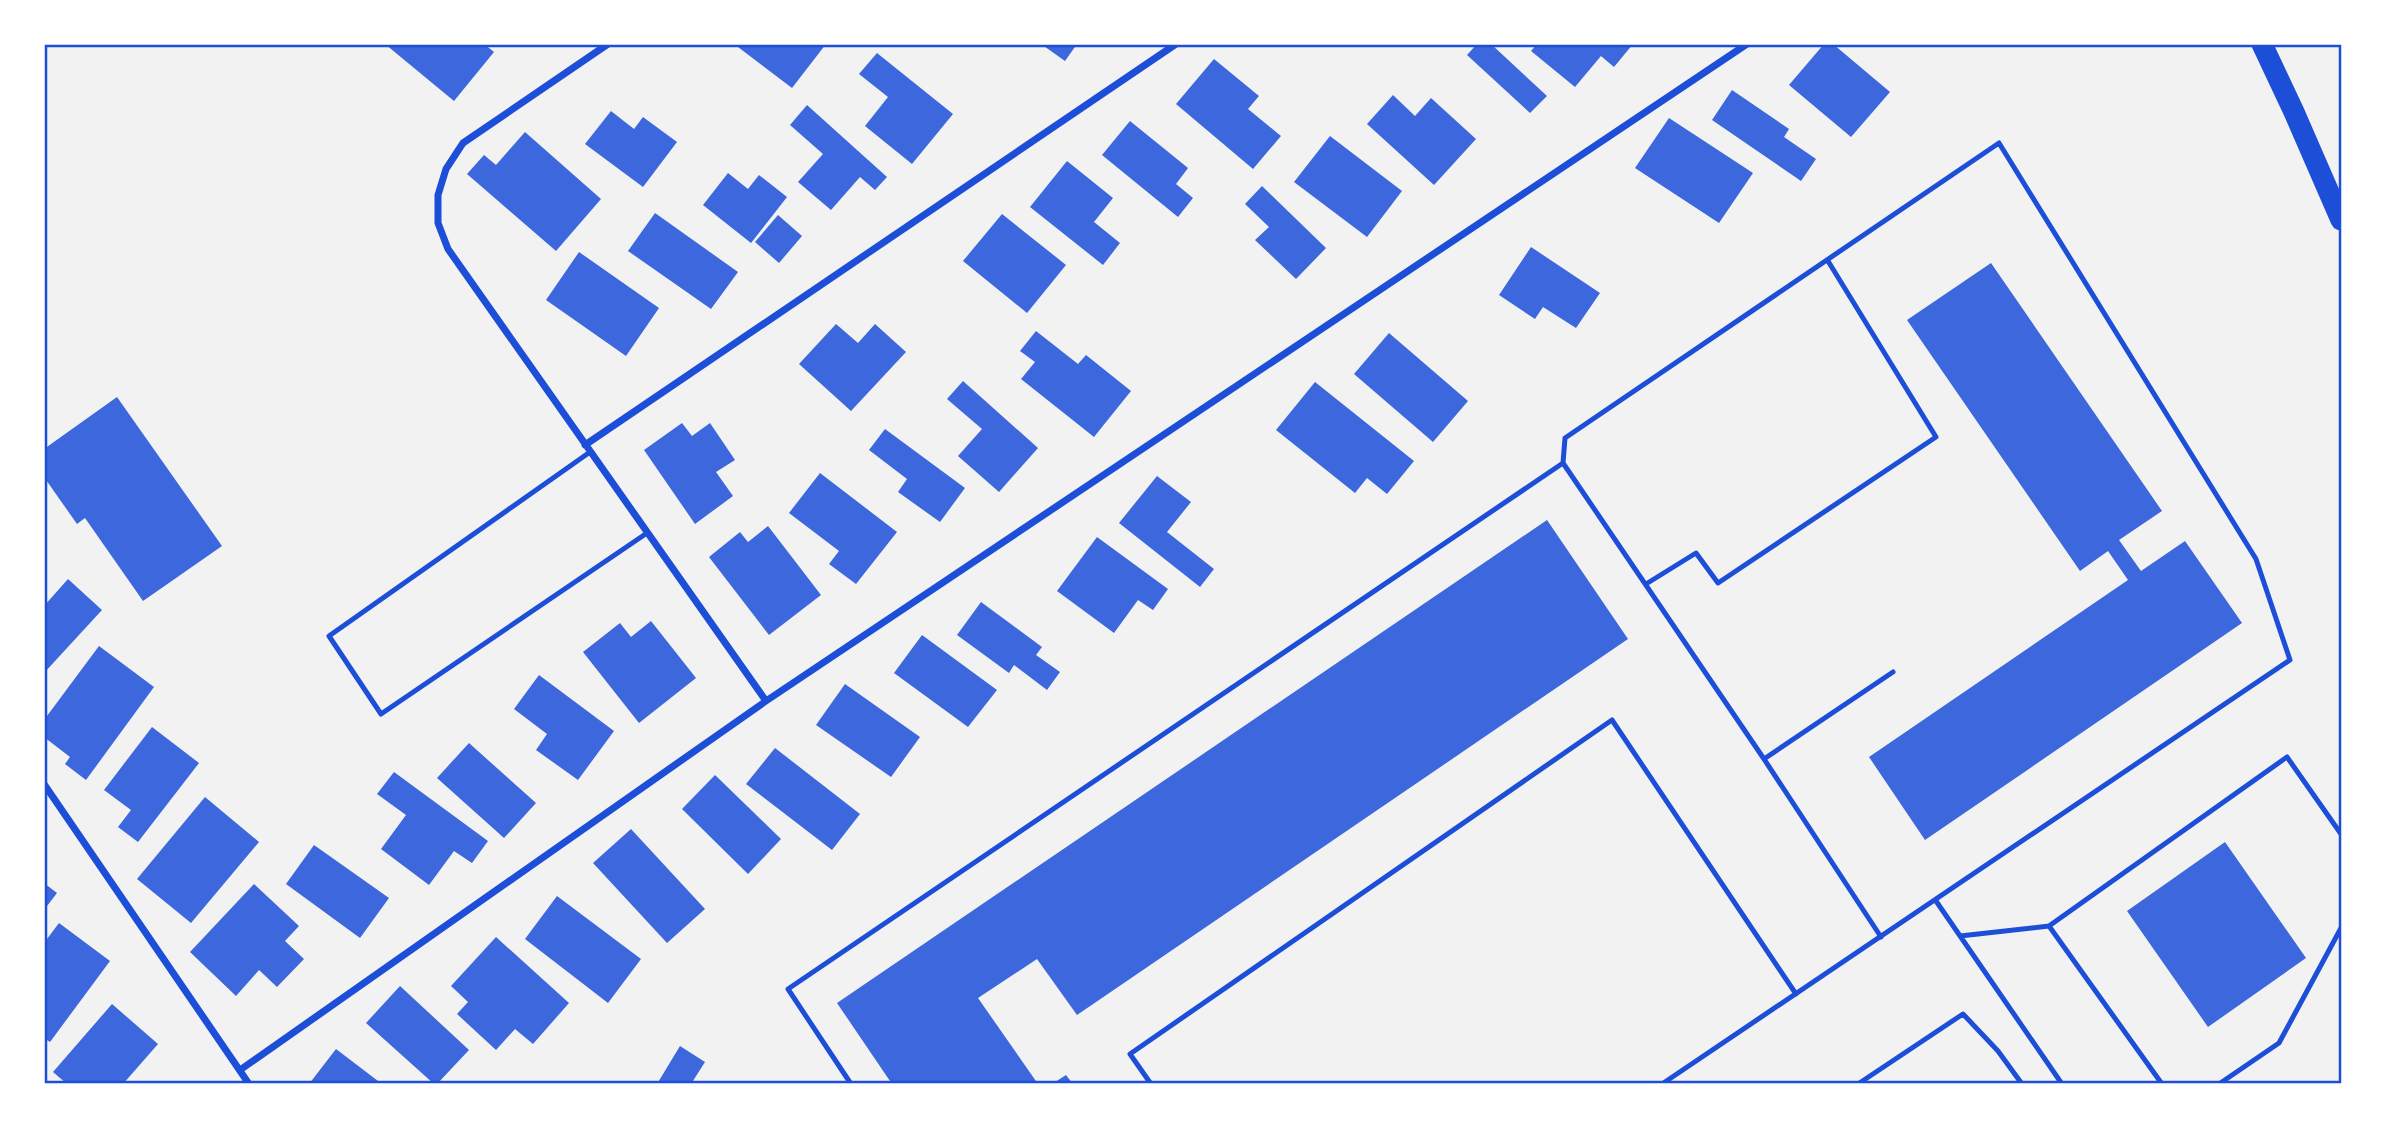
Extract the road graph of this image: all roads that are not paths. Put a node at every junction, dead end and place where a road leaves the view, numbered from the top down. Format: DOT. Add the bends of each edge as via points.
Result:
graph roads {
  1 [pos="608,44"];
  2 [pos="1176,44"];
  3 [pos="1747,44"];
  4 [pos="2262,44"];
  5 [pos="2341,220"];
  6 [pos="1828,261"];
  7 [pos="588,448"];
  8 [pos="1563,463"];
  9 [pos="647,533"];
  10 [pos="1646,584"];
  11 [pos="1894,672"];
  12 [pos="766,701"];
  13 [pos="1764,759"];
  14 [pos="44,784"];
  15 [pos="2341,834"];
  16 [pos="1936,901"];
  17 [pos="2049,926"];
  18 [pos="2341,928"];
  19 [pos="1960,936"];
  20 [pos="1881,937"];
  21 [pos="1796,994"];
  22 [pos="240,1070"];
  23 [pos="249,1084"];
  24 [pos="851,1084"];
  25 [pos="1151,1084"];
  26 [pos="1662,1084"];
  27 [pos="1858,1084"];
  28 [pos="2022,1084"];
  29 [pos="2062,1084"];
  30 [pos="2162,1084"];
  31 [pos="2219,1084"];
  1 -- 7 [label="street" via="463,144 446,169 438,195 438,223 447,249"];
  2 -- 7 [label="street"];
  3 -- 12 [label="street"];
  4 -- 5 [label="highway"];
  6 -- 8 [label="lane" via="1565,438"];
  6 -- 10 [label="lane" via="1936,437 1718,583 1696,554"];
  6 -- 16 [label="lane" via="1999,143 2256,559 2290,660"];
  7 -- 9 [label="street"];
  7 -- 9 [label="lane" via="328,636 381,714"];
  8 -- 10 [label="lane"];
  8 -- 24 [label="lane" via="788,989"];
  9 -- 12 [label="street"];
  10 -- 13 [label="lane"];
  11 -- 13 [label="lane"];
  12 -- 22 [label="street"];
  13 -- 20 [label="lane"];
  14 -- 22 [label="street"];
  15 -- 17 [label="lane" via="2287,757"];
  16 -- 19 [label="lane"];
  16 -- 20 [label="lane"];
  17 -- 19 [label="lane"];
  17 -- 30 [label="lane"];
  18 -- 31 [label="lane" via="2279,1043"];
  19 -- 29 [label="lane"];
  20 -- 21 [label="lane"];
  21 -- 25 [label="lane" via="1612,720 1130,1054"];
  21 -- 26 [label="lane"];
  22 -- 23 [label="street"];
  27 -- 28 [label="lane" via="1962,1014"];
}
